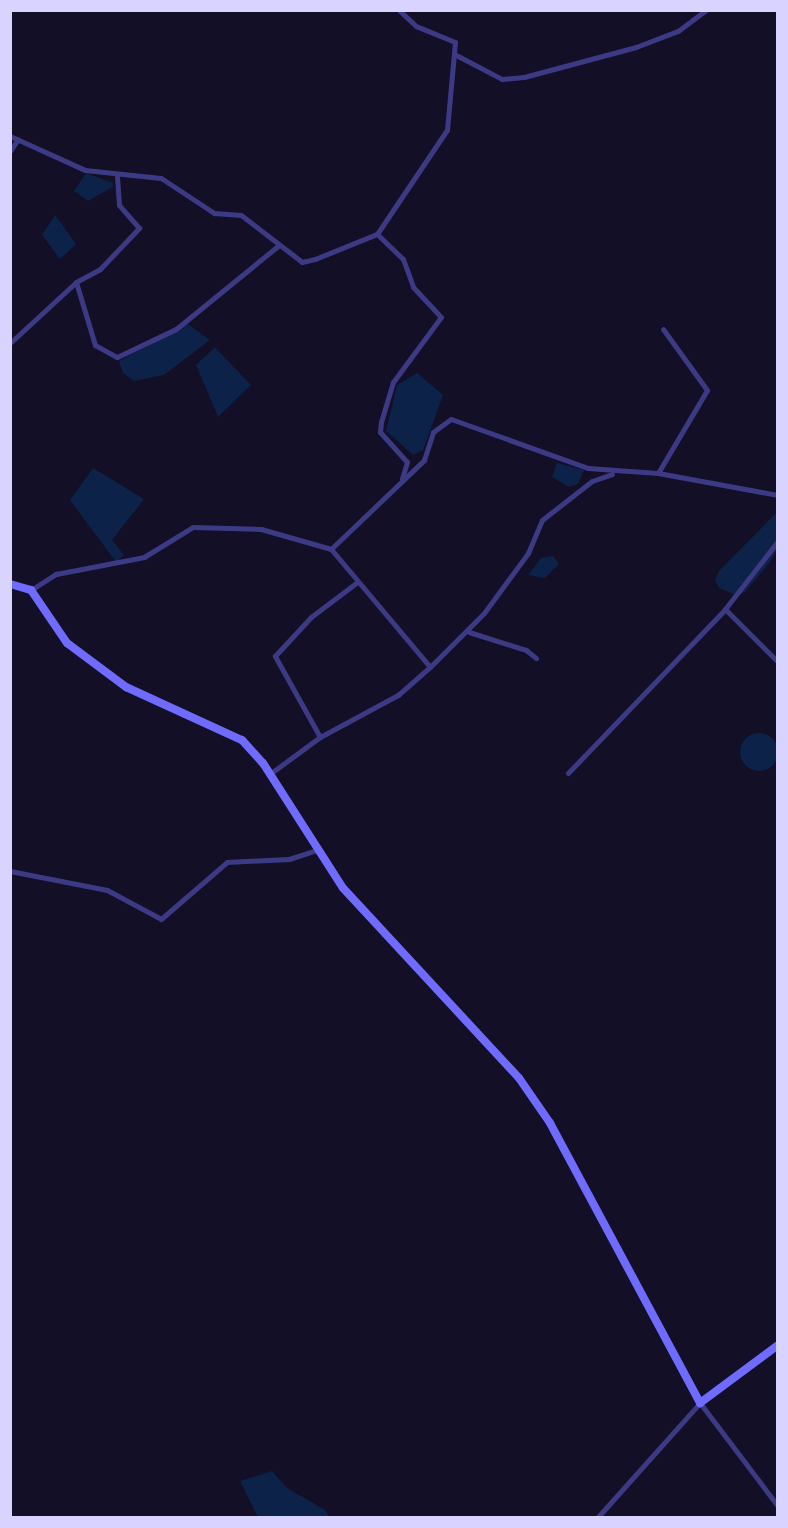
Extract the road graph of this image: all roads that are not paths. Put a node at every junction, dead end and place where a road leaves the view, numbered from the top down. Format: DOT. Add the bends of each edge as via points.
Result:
graph roads {
  1 [pos="399,10"];
  2 [pos="706,10"];
  3 [pos="456,55"];
  4 [pos="10,136"];
  5 [pos="18,139"];
  6 [pos="10,151"];
  7 [pos="117,177"];
  8 [pos="377,234"];
  9 [pos="279,245"];
  10 [pos="76,282"];
  11 [pos="663,329"];
  12 [pos="10,343"];
  13 [pos="658,473"];
  14 [pos="615,474"];
  15 [pos="402,479"];
  16 [pos="777,495"];
  17 [pos="777,541"];
  18 [pos="331,549"];
  19 [pos="356,583"];
  20 [pos="10,584"];
  21 [pos="31,590"];
  22 [pos="725,609"];
  23 [pos="469,632"];
  24 [pos="536,658"];
  25 [pos="777,662"];
  26 [pos="430,667"];
  27 [pos="320,737"];
  28 [pos="271,773"];
  29 [pos="568,773"];
  30 [pos="319,849"];
  31 [pos="10,871"];
  32 [pos="777,1345"];
  33 [pos="700,1403"];
  34 [pos="777,1506"];
  35 [pos="597,1518"];
  1 -- 3 [label="street" via="416,26 451,38"];
  2 -- 3 [label="street" via="689,26 636,47 515,79 502,79"];
  3 -- 8 [label="street" via="447,130"];
  4 -- 5 [label="street"];
  5 -- 6 [label="street"];
  5 -- 7 [label="street" via="85,170"];
  7 -- 9 [label="street" via="161,178 214,213 242,215"];
  7 -- 10 [label="street" via="119,205 139,228 100,269"];
  8 -- 9 [label="street" via="302,262"];
  8 -- 15 [label="street" via="403,259 414,287 441,317 393,382 381,422 380,432 407,462"];
  9 -- 10 [label="street" via="176,329 117,357 95,345"];
  10 -- 12 [label="street"];
  11 -- 13 [label="street" via="707,390"];
  13 -- 14 [label="street"];
  13 -- 16 [label="street"];
  14 -- 15 [label="street" via="451,419 433,432 424,460"];
  14 -- 23 [label="street" via="592,481 542,520 528,553"];
  15 -- 18 [label="street" via="373,514"];
  17 -- 22 [label="street"];
  18 -- 19 [label="street"];
  18 -- 21 [label="street" via="261,529 193,527 144,557 56,574"];
  19 -- 26 [label="street"];
  19 -- 27 [label="street" via="310,618 275,656"];
  20 -- 21 [label="street"];
  21 -- 28 [label="street" via="66,643 126,687 242,740"];
  22 -- 25 [label="street"];
  22 -- 29 [label="street"];
  23 -- 24 [label="street" via="526,650"];
  23 -- 26 [label="street"];
  26 -- 27 [label="street" via="398,695"];
  27 -- 28 [label="street"];
  28 -- 30 [label="street"];
  30 -- 31 [label="street" via="289,859 227,862 161,919 107,890"];
  30 -- 33 [label="street" via="343,888 519,1078 544,1114"];
  32 -- 33 [label="street"];
  33 -- 34 [label="street"];
  33 -- 35 [label="street"];
}
